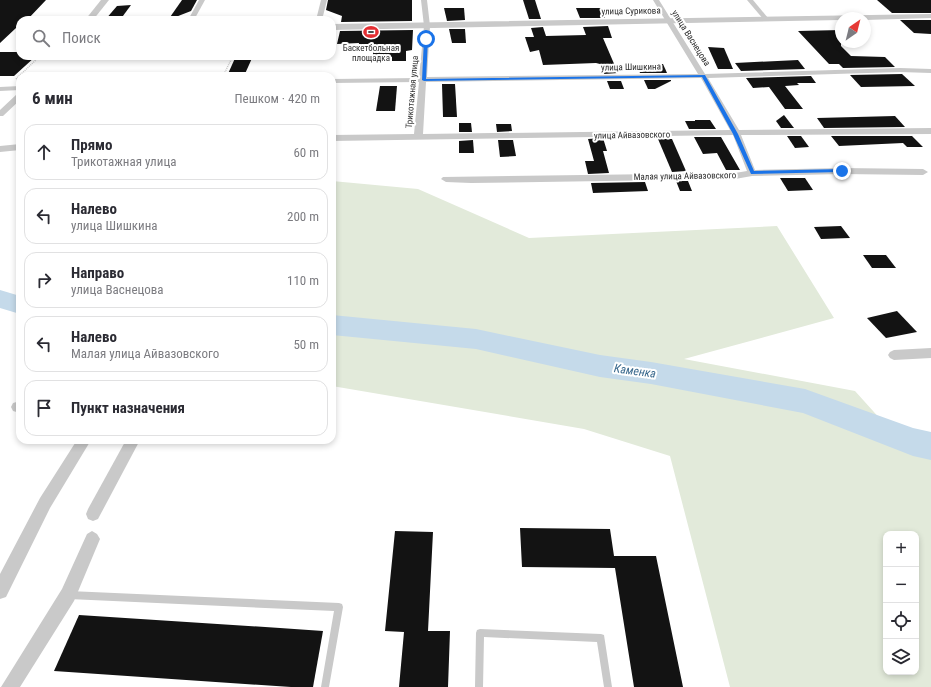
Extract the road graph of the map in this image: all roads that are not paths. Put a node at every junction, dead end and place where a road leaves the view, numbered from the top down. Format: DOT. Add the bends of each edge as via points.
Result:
graph roads {
  1 [pos="105,0"];
  2 [pos="202,0"];
  3 [pos="324,0"];
  4 [pos="424,0"];
  5 [pos="656,0"];
  6 [pos="750,0"];
  7 [pos="92,16"];
  8 [pos="193,16"];
  9 [pos="320,16"];
  10 [pos="931,16"];
  11 [pos="766,19"];
  12 [pos="668,20"];
  13 [pos="427,26"];
  14 [pos="336,27"];
  15 [pos="931,71"];
  16 [pos="703,76"];
  17 [pos="424,80"];
  18 [pos="336,81"];
  19 [pos="16,88"];
  20 [pos="4,89"];
  21 [pos="16,100"];
  22 [pos="0,114"];
  23 [pos="931,132"];
  24 [pos="736,134"];
  25 [pos="336,138"];
  26 [pos="418,138"];
  27 [pos="16,147"];
  28 [pos="0,149"];
  29 [pos="924,172"];
  30 [pos="752,173"];
  31 [pos="446,179"];
  32 [pos="931,353"];
  33 [pos="894,355"];
  34 [pos="82,444"];
  35 [pos="131,444"];
  36 [pos="93,514"];
  37 [pos="92,539"];
  38 [pos="0,591"];
  39 [pos="68,595"];
  40 [pos="10,687"];
  41 [pos="325,687"];
  42 [pos="479,687"];
  43 [pos="608,687"];
  1 -- 7 [label="street"];
  2 -- 8 [label="street"];
  3 -- 9 [label="street"];
  4 -- 13 [label="street, Трикотажная улица"];
  5 -- 12 [label="street, улица Васнецова"];
  6 -- 11 [label="street"];
  10 -- 11 [label="street, улица Сурикова"];
  11 -- 12 [label="street, улица Сурикова"];
  12 -- 13 [label="street, улица Сурикова"];
  12 -- 16 [label="street, улица Васнецова"];
  13 -- 14 [label="street, улица Сурикова"];
  13 -- 17 [label="street, Трикотажная улица"];
  15 -- 16 [label="street, улица Шишкина"];
  16 -- 17 [label="street, улица Шишкина"];
  16 -- 24 [label="street, улица Васнецова"];
  17 -- 18 [label="street, улица Шишкина"];
  17 -- 26 [label="street, Трикотажная улица"];
  19 -- 20 [label="street"];
  21 -- 22 [label="street"];
  23 -- 24 [label="street, улица Айвазовского"];
  24 -- 26 [label="street, улица Айвазовского"];
  24 -- 30 [label="street, улица Васнецова"];
  25 -- 26 [label="street, улица Айвазовского"];
  27 -- 28 [label="street"];
  29 -- 30 [label="street, Малая улица Айвазовского"];
  30 -- 31 [label="street, Малая улица Айвазовского" via="735,176"];
  32 -- 33 [label="street"];
  34 -- 38 [label="street" via="45,504"];
  35 -- 36 [label="street"];
  37 -- 39 [label="street"];
  39 -- 40 [label="street"];
  39 -- 41 [label="lane" via="339,607"];
  42 -- 43 [label="lane" via="480,633 601,638"];
}
